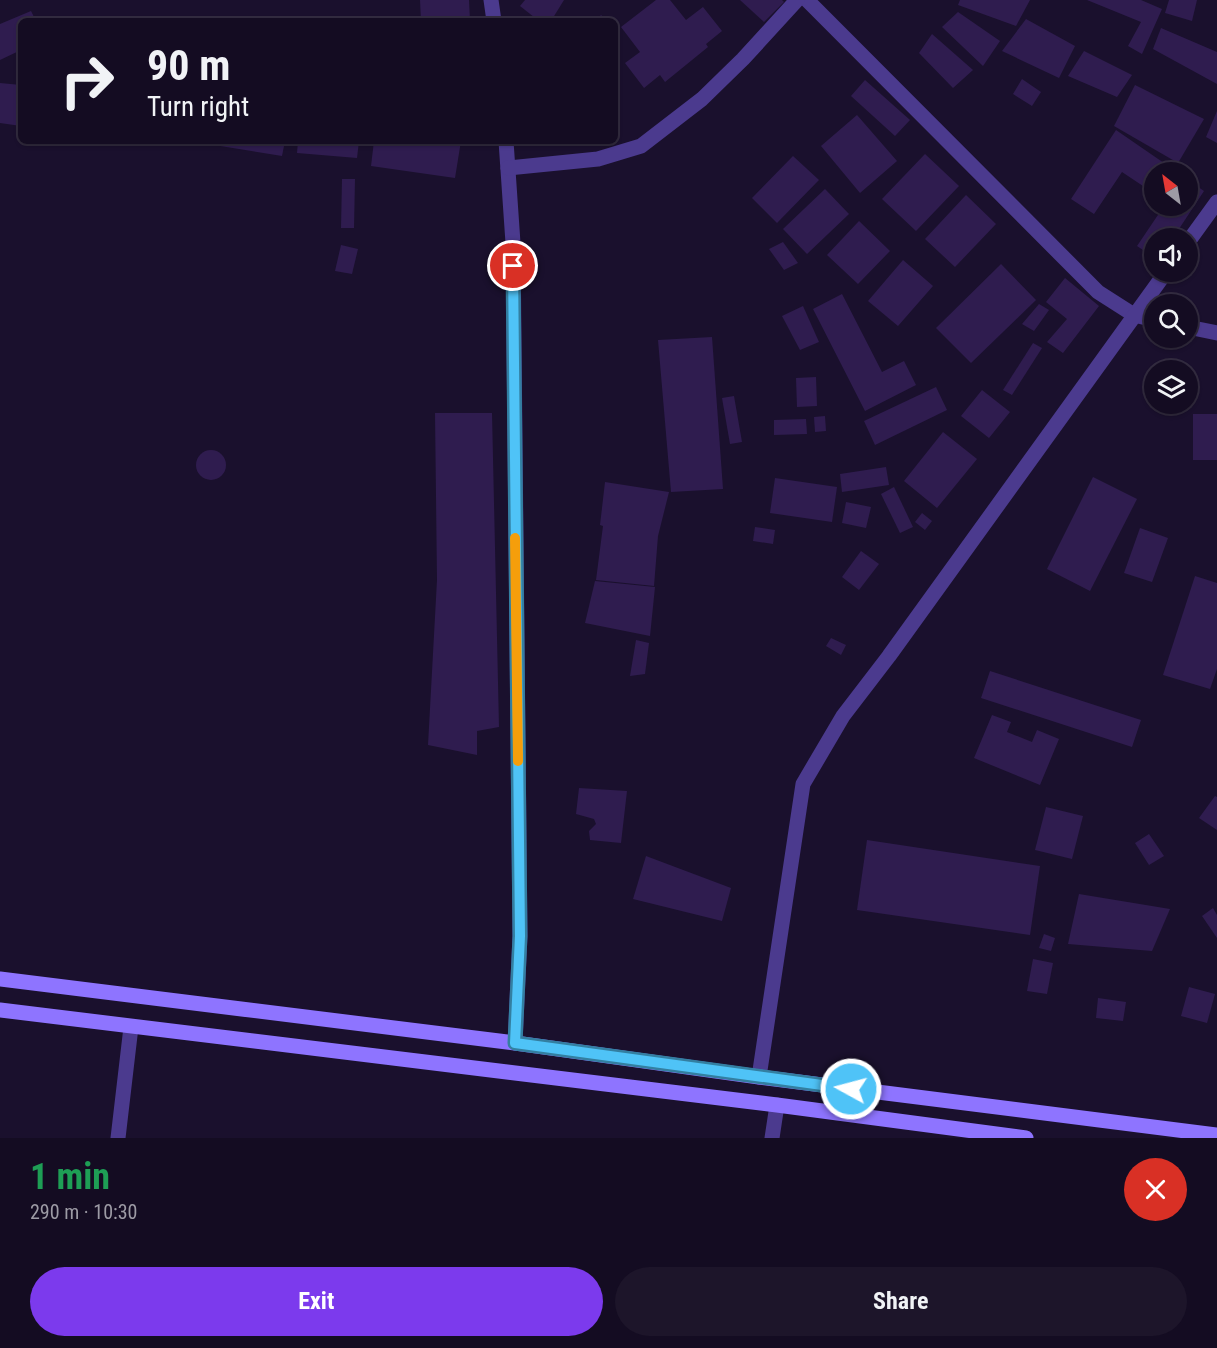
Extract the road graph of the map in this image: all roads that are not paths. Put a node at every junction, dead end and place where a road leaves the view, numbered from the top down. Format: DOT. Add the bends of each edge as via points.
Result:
graph roads {
  1 [pos="491,0"];
  2 [pos="797,0"];
  3 [pos="807,0"];
  4 [pos="494,18"];
  5 [pos="506,144"];
  6 [pos="508,168"];
  7 [pos="1217,202"];
  8 [pos="1198,228"];
  9 [pos="1159,282"];
  10 [pos="1134,315"];
  11 [pos="1144,317"];
  12 [pos="1198,329"];
  13 [pos="1217,333"];
  14 [pos="0,979"];
  15 [pos="0,1010"];
  16 [pos="132,1027"];
  17 [pos="515,1043"];
  18 [pos="759,1077"];
  19 [pos="777,1105"];
  20 [pos="1217,1135"];
  21 [pos="118,1138"];
  22 [pos="772,1138"];
  23 [pos="1026,1138"];
  1 -- 4 [label="street"];
  2 -- 6 [label="street" via="702,99 641,146 598,159"];
  3 -- 10 [label="street" via="1098,292"];
  5 -- 6 [label="street"];
  6 -- 17 [label="street" via="513,243 520,936"];
  7 -- 8 [label="street"];
  9 -- 10 [label="street"];
  10 -- 11 [label="street"];
  10 -- 18 [label="street" via="843,716 803,784"];
  12 -- 13 [label="street"];
  14 -- 17 [label="main road"];
  15 -- 16 [label="main road"];
  16 -- 19 [label="main road"];
  16 -- 21 [label="street"];
  17 -- 18 [label="main road"];
  18 -- 20 [label="main road"];
  19 -- 22 [label="street"];
  19 -- 23 [label="main road"];
}
